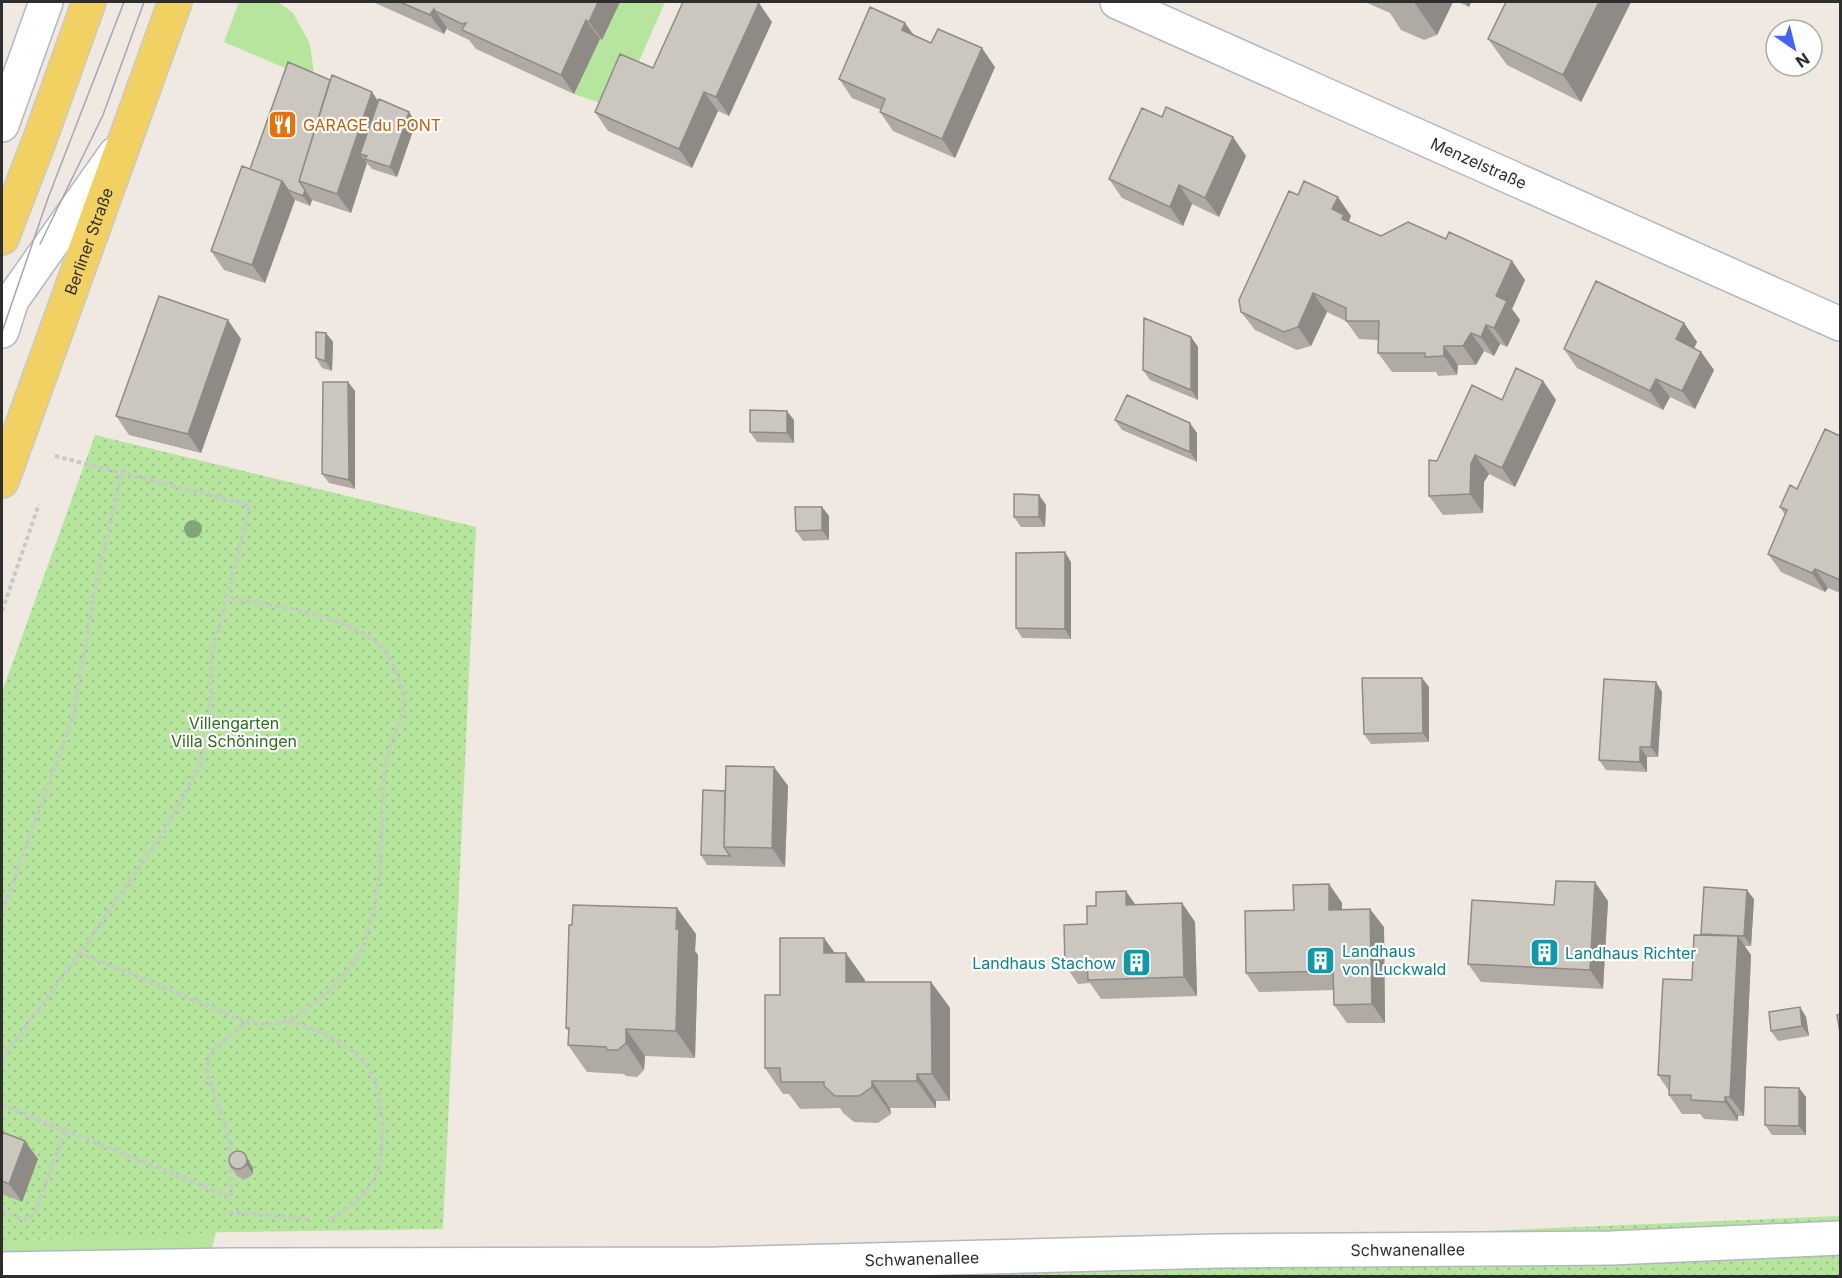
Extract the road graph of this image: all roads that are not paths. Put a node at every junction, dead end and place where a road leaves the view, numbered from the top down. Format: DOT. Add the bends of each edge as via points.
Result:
graph roads {
  1 [pos="46,2"];
  2 [pos="89,2"];
  3 [pos="175,2"];
  4 [pos="1117,2"];
  5 [pos="2,125"];
  6 [pos="126,138"];
  7 [pos="2,238"];
  8 [pos="1840,324"];
  9 [pos="2,331"];
  10 [pos="2,481"];
  11 [pos="1840,1238"];
  12 [pos="2,1269"];
  1 -- 5 [label="street"];
  2 -- 7 [label="main road"];
  3 -- 6 [label="main road, Berliner Straße"];
  4 -- 8 [label="street, Menzelstraße"];
  6 -- 9 [label="street" via="12,300"];
  6 -- 10 [label="main road, Berliner Straße"];
  11 -- 12 [label="street, Schwanenallee" via="1611,1248 1217,1251 718,1264"];
}
